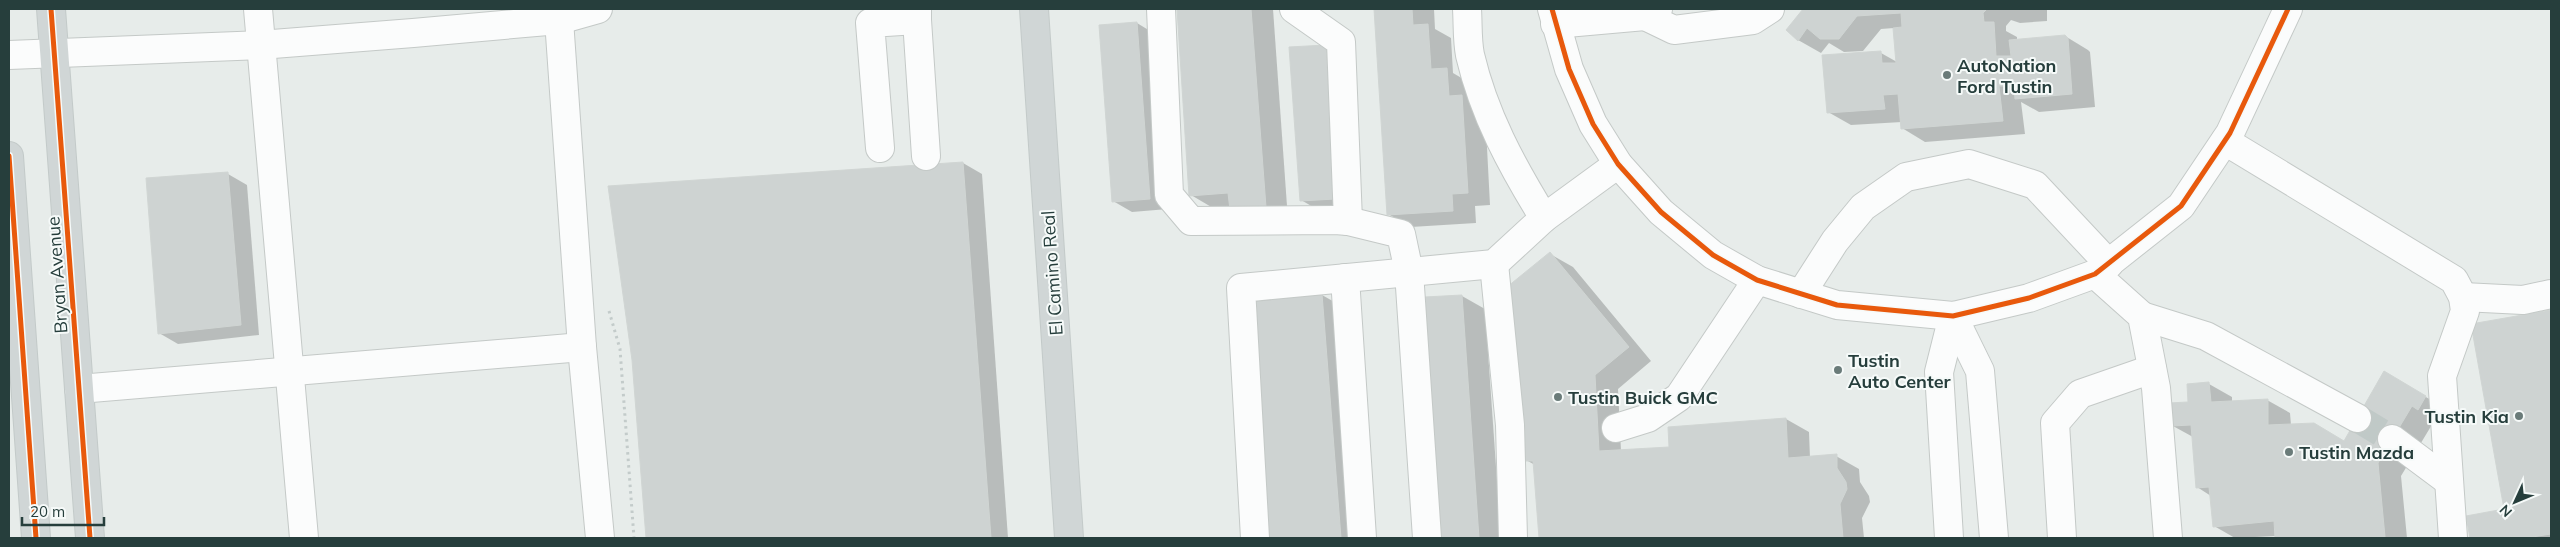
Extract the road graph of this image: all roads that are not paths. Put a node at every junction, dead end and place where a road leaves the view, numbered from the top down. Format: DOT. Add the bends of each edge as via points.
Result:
graph roads {
  1 [pos="51,9"];
  2 [pos="258,9"];
  3 [pos="598,9"];
  4 [pos="1034,9"];
  5 [pos="1161,9"];
  6 [pos="1294,9"];
  7 [pos="1467,9"];
  8 [pos="1770,9"];
  9 [pos="2288,9"];
  10 [pos="1652,12"];
  11 [pos="917,14"];
  12 [pos="1553,16"];
  13 [pos="559,20"];
  14 [pos="260,45"];
  15 [pos="54,51"];
  16 [pos="9,54"];
  17 [pos="2225,141"];
  18 [pos="880,148"];
  19 [pos="9,156"];
  20 [pos="926,156"];
  21 [pos="1618,164"];
  22 [pos="1544,218"];
  23 [pos="1348,220"];
  24 [pos="1494,264"];
  25 [pos="2102,269"];
  26 [pos="1408,272"];
  27 [pos="1345,278"];
  28 [pos="1757,280"];
  29 [pos="1800,294"];
  30 [pos="2551,294"];
  31 [pos="2463,297"];
  32 [pos="1953,316"];
  33 [pos="2142,316"];
  34 [pos="582,348"];
  35 [pos="2152,369"];
  36 [pos="291,372"];
  37 [pos="79,389"];
  38 [pos="2357,418"];
  39 [pos="1616,428"];
  40 [pos="2392,439"];
  41 [pos="2447,480"];
  42 [pos="36,538"];
  43 [pos="90,538"];
  44 [pos="304,538"];
  45 [pos="600,538"];
  46 [pos="1069,538"];
  47 [pos="1254,538"];
  48 [pos="1362,538"];
  49 [pos="1427,538"];
  50 [pos="1513,538"];
  51 [pos="1949,538"];
  52 [pos="1994,538"];
  53 [pos="2062,538"];
  54 [pos="2168,538"];
  55 [pos="2453,538"];
  1 -- 15 [label="main road, Bryan Avenue"];
  2 -- 14 [label="street"];
  3 -- 13 [label="street"];
  4 -- 46 [label="main road, El Camino Real"];
  5 -- 23 [label="street" via="1170,195 1191,221"];
  6 -- 23 [label="street" via="1341,42"];
  7 -- 22 [label="street" via="1470,53 1489,116 1511,165"];
  8 -- 10 [label="street" via="1754,20 1674,30"];
  9 -- 17 [label="street"];
  10 -- 12 [label="street"];
  11 -- 18 [label="street" via="870,23"];
  11 -- 20 [label="street"];
  12 -- 21 [label="street" via="1569,69 1593,124"];
  13 -- 14 [label="street"];
  13 -- 34 [label="street"];
  14 -- 15 [label="street"];
  14 -- 36 [label="street"];
  15 -- 16 [label="street"];
  15 -- 37 [label="main road, Bryan Avenue"];
  17 -- 25 [label="street" via="2181,206"];
  17 -- 31 [label="street" via="2454,280"];
  19 -- 42 [label="main road"];
  21 -- 22 [label="street"];
  21 -- 28 [label="street" via="1661,212 1690,237 1713,255"];
  22 -- 24 [label="street"];
  23 -- 26 [label="street" via="1400,234"];
  24 -- 26 [label="street"];
  24 -- 50 [label="street" via="1510,424"];
  25 -- 29 [label="street" via="2035,185 1968,164 1906,177 1863,207 1835,241"];
  25 -- 32 [label="street" via="2029,298"];
  25 -- 33 [label="street"];
  26 -- 27 [label="street"];
  26 -- 49 [label="street"];
  27 -- 47 [label="street" via="1241,288"];
  27 -- 48 [label="street"];
  28 -- 29 [label="street"];
  28 -- 39 [label="street" via="1679,397 1648,418"];
  29 -- 32 [label="street" via="1837,306"];
  30 -- 31 [label="street" via="2523,300"];
  31 -- 41 [label="street" via="2465,311 2442,376"];
  32 -- 51 [label="street" via="1940,372"];
  32 -- 52 [label="street" via="1980,371"];
  33 -- 35 [label="street"];
  33 -- 38 [label="street" via="2206,336"];
  34 -- 36 [label="street"];
  34 -- 45 [label="street"];
  35 -- 53 [label="street" via="2080,394 2055,423"];
  35 -- 54 [label="street"];
  36 -- 37 [label="street"];
  36 -- 44 [label="street"];
  37 -- 43 [label="main road, Bryan Avenue"];
  40 -- 41 [label="street"];
  41 -- 55 [label="street"];
}
